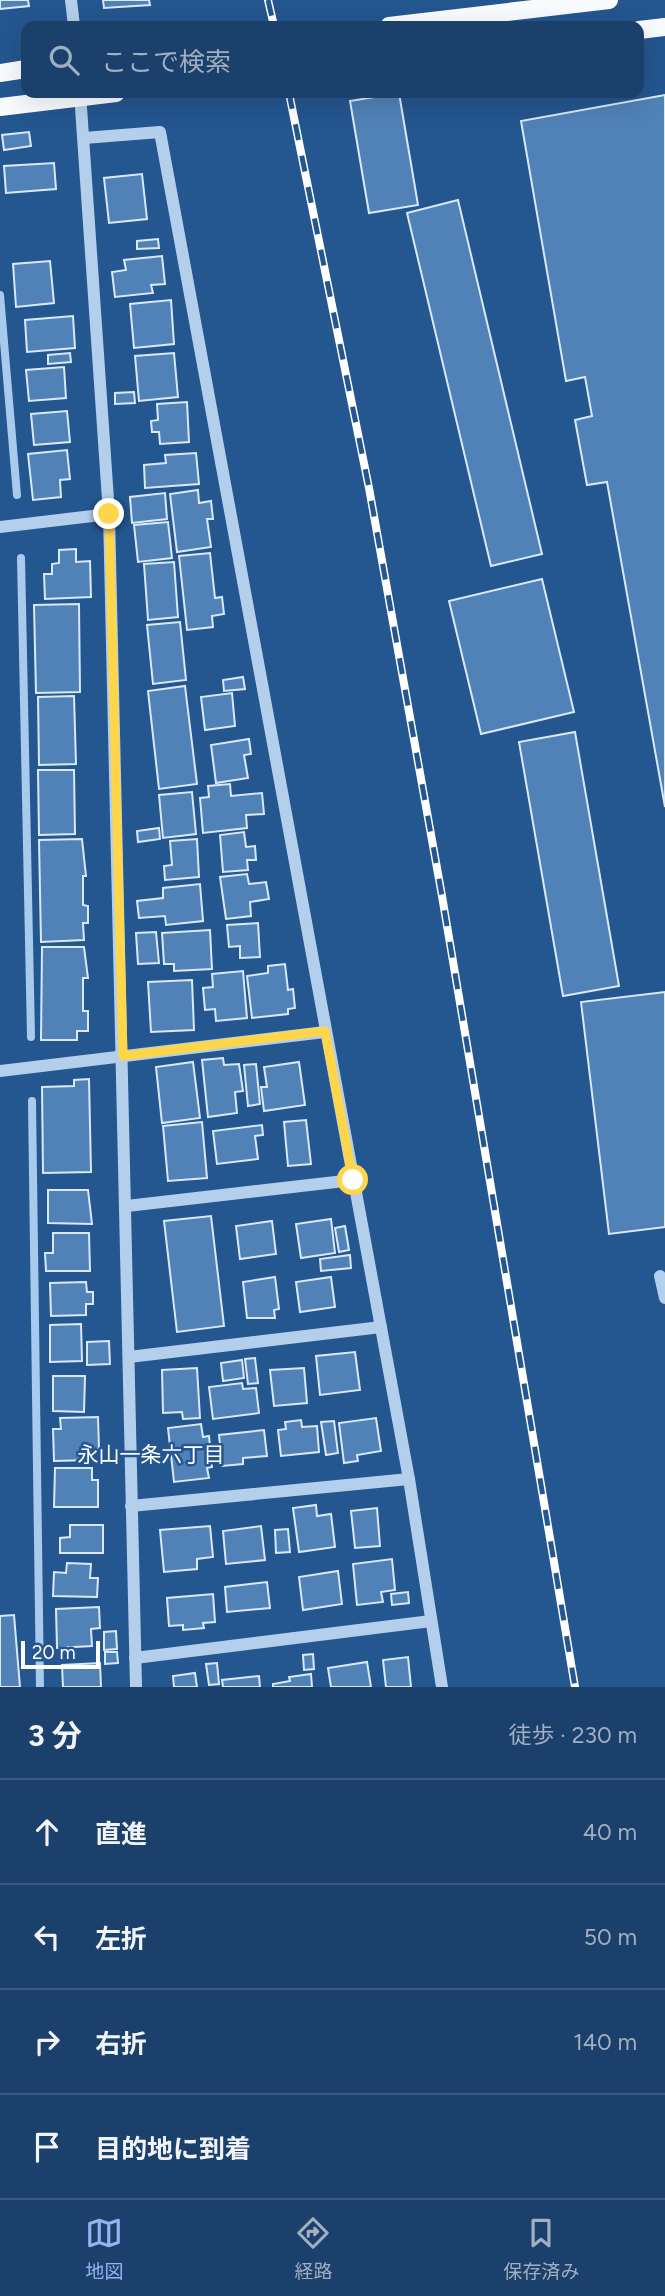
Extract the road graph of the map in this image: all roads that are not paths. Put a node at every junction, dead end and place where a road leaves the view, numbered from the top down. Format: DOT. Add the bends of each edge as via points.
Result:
graph roads {
  1 [pos="72,0"];
  2 [pos="609,0"];
  3 [pos="74,21"];
  4 [pos="431,21"];
  5 [pos="665,26"];
  6 [pos="644,29"];
  7 [pos="21,70"];
  8 [pos="0,73"];
  9 [pos="75,98"];
  10 [pos="80,98"];
  11 [pos="0,107"];
  12 [pos="84,138"];
  13 [pos="109,514"];
  14 [pos="0,527"];
  15 [pos="325,1031"];
  16 [pos="123,1056"];
  17 [pos="0,1072"];
  18 [pos="353,1180"];
  19 [pos="127,1206"];
  20 [pos="660,1276"];
  21 [pos="665,1298"];
  22 [pos="381,1326"];
  23 [pos="129,1357"];
  24 [pos="410,1479"];
  25 [pos="131,1506"];
  26 [pos="431,1621"];
  27 [pos="135,1658"];
  28 [pos="136,1687"];
  29 [pos="442,1687"];
  1 -- 3 [label="street"];
  2 -- 4 [label="main road"];
  5 -- 6 [label="main road"];
  7 -- 8 [label="main road"];
  9 -- 11 [label="main road"];
  10 -- 12 [label="street"];
  12 -- 13 [label="street"];
  12 -- 15 [label="street" via="160,132"];
  13 -- 14 [label="street"];
  13 -- 16 [label="street"];
  15 -- 16 [label="street"];
  15 -- 18 [label="street"];
  16 -- 17 [label="street"];
  16 -- 19 [label="street"];
  18 -- 19 [label="street"];
  18 -- 22 [label="street"];
  19 -- 23 [label="street"];
  20 -- 21 [label="street"];
  22 -- 23 [label="street"];
  22 -- 24 [label="street"];
  23 -- 25 [label="street"];
  24 -- 25 [label="street"];
  24 -- 26 [label="street"];
  25 -- 27 [label="street"];
  26 -- 27 [label="street"];
  26 -- 29 [label="street"];
  27 -- 28 [label="street"];
}
